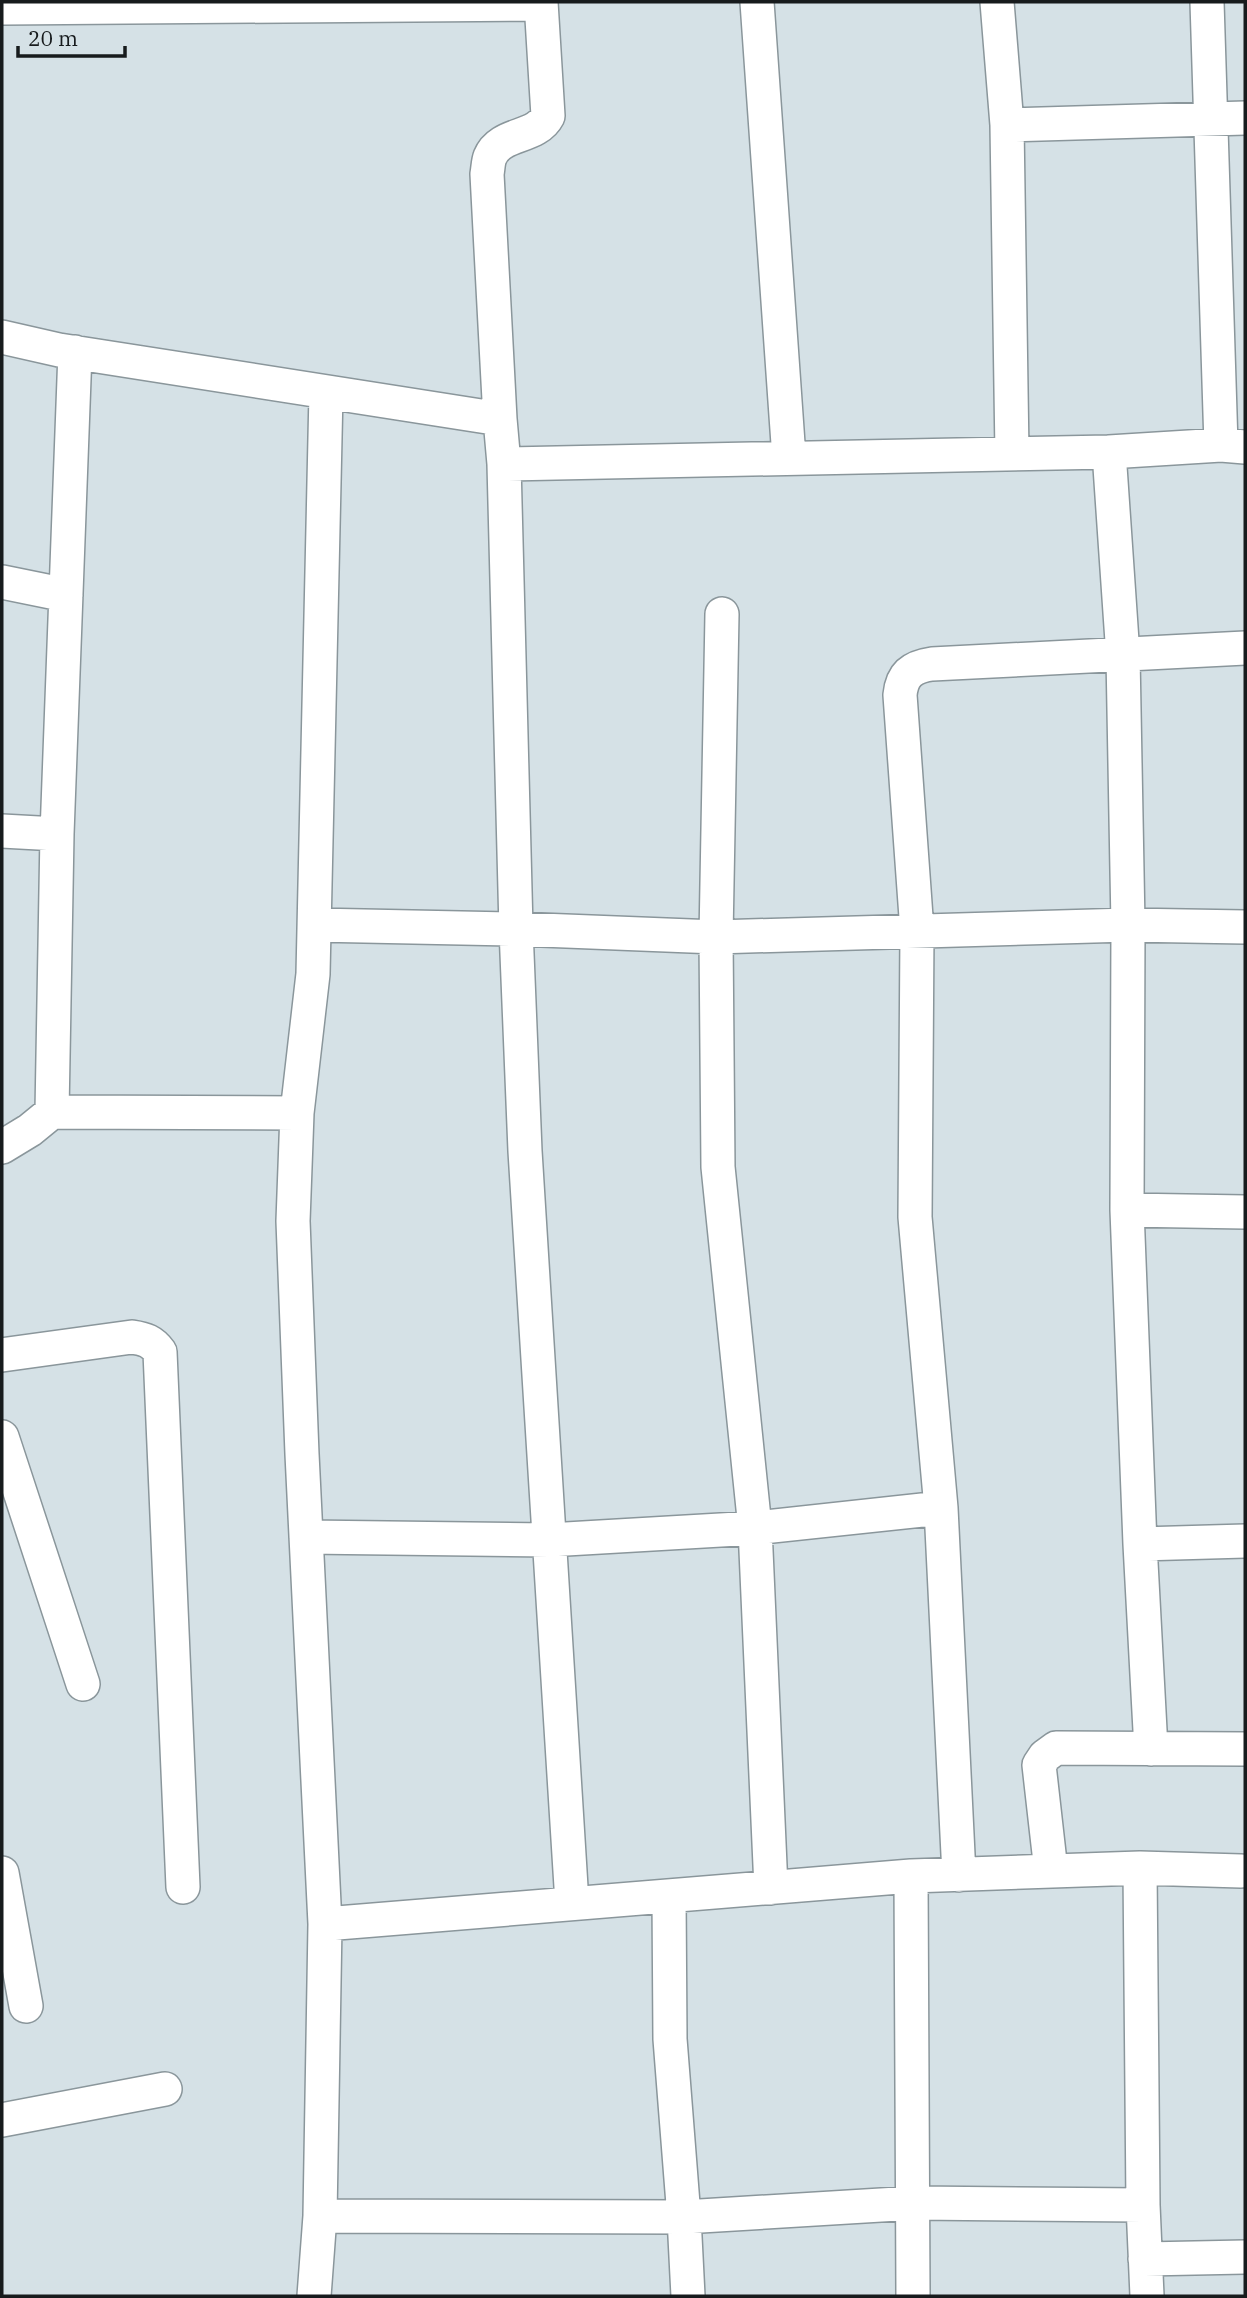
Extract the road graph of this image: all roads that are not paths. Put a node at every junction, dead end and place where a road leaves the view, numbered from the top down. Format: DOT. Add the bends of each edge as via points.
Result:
graph roads {
  1 [pos="757,2"];
  2 [pos="997,2"];
  3 [pos="1207,2"];
  4 [pos="541,3"];
  5 [pos="2,8"];
  6 [pos="1245,118"];
  7 [pos="1209,120"];
  8 [pos="1007,125"];
  9 [pos="2,337"];
  10 [pos="75,352"];
  11 [pos="326,393"];
  12 [pos="500,419"];
  13 [pos="1233,446"];
  14 [pos="1109,452"];
  15 [pos="1012,454"];
  16 [pos="789,458"];
  17 [pos="504,464"];
  18 [pos="2,582"];
  19 [pos="66,595"];
  20 [pos="722,614"];
  21 [pos="1245,648"];
  22 [pos="1124,656"];
  23 [pos="2,831"];
  24 [pos="57,834"];
  25 [pos="315,925"];
  26 [pos="1128,925"];
  27 [pos="1245,927"];
  28 [pos="516,929"];
  29 [pos="917,931"];
  30 [pos="716,937"];
  31 [pos="51,1112"];
  32 [pos="297,1113"];
  33 [pos="2,1147"];
  34 [pos="1127,1210"];
  35 [pos="1245,1212"];
  36 [pos="2,1355"];
  37 [pos="2,1437"];
  38 [pos="941,1508"];
  39 [pos="755,1528"];
  40 [pos="306,1537"];
  41 [pos="549,1540"];
  42 [pos="1245,1541"];
  43 [pos="1140,1544"];
  44 [pos="83,1684"];
  45 [pos="1151,1749"];
  46 [pos="1245,1749"];
  47 [pos="1140,1868"];
  48 [pos="1051,1871"];
  49 [pos="1241,1871"];
  50 [pos="2,1873"];
  51 [pos="959,1875"];
  52 [pos="911,1876"];
  53 [pos="183,1887"];
  54 [pos="771,1888"];
  55 [pos="669,1896"];
  56 [pos="572,1903"];
  57 [pos="326,1924"];
  58 [pos="26,2006"];
  59 [pos="166,2089"];
  60 [pos="2,2120"];
  61 [pos="914,2203"];
  62 [pos="1143,2205"];
  63 [pos="320,2217"];
  64 [pos="684,2217"];
  65 [pos="1245,2257"];
  66 [pos="1146,2259"];
  67 [pos="314,2296"];
  68 [pos="688,2296"];
  69 [pos="914,2296"];
  70 [pos="1147,2296"];
  1 -- 16 [label="street"];
  2 -- 8 [label="street"];
  3 -- 7 [label="street"];
  4 -- 5 [label="street"];
  4 -- 12 [label="street" via="548,117 496,148 487,174"];
  6 -- 7 [label="street"];
  7 -- 8 [label="street"];
  7 -- 13 [label="street"];
  8 -- 15 [label="street"];
  9 -- 10 [label="street"];
  10 -- 11 [label="street"];
  10 -- 19 [label="street"];
  11 -- 12 [label="street"];
  11 -- 25 [label="street"];
  12 -- 17 [label="street"];
  13 -- 14 [label="street"];
  14 -- 15 [label="street"];
  14 -- 22 [label="street"];
  15 -- 16 [label="street"];
  16 -- 17 [label="street"];
  17 -- 28 [label="street"];
  18 -- 19 [label="street"];
  19 -- 24 [label="street"];
  20 -- 30 [label="street"];
  21 -- 22 [label="street"];
  22 -- 26 [label="street"];
  22 -- 29 [label="street" via="932,664 910,670 902,680"];
  23 -- 24 [label="street"];
  24 -- 31 [label="street"];
  25 -- 28 [label="street"];
  25 -- 32 [label="street"];
  26 -- 27 [label="street"];
  26 -- 29 [label="street"];
  26 -- 34 [label="street"];
  28 -- 30 [label="street"];
  28 -- 41 [label="street"];
  29 -- 30 [label="street"];
  29 -- 38 [label="street" via="915,1217"];
  30 -- 39 [label="street" via="718,1167"];
  31 -- 32 [label="street"];
  31 -- 33 [label="street"];
  32 -- 40 [label="street" via="293,1221"];
  34 -- 35 [label="street"];
  34 -- 43 [label="street"];
  36 -- 53 [label="street" via="132,1337 146,1339 160,1352"];
  37 -- 44 [label="street"];
  38 -- 39 [label="street"];
  38 -- 51 [label="street"];
  39 -- 41 [label="street"];
  39 -- 54 [label="street"];
  40 -- 41 [label="street"];
  40 -- 57 [label="street"];
  41 -- 56 [label="street"];
  42 -- 43 [label="street"];
  43 -- 45 [label="street"];
  45 -- 46 [label="street"];
  45 -- 48 [label="street" via="1056,1748 1045,1756 1039,1765"];
  47 -- 48 [label="street"];
  47 -- 49 [label="street"];
  47 -- 62 [label="street"];
  48 -- 51 [label="street"];
  50 -- 58 [label="street"];
  51 -- 52 [label="street"];
  52 -- 54 [label="street"];
  52 -- 61 [label="street"];
  54 -- 55 [label="street"];
  55 -- 56 [label="street"];
  55 -- 64 [label="street" via="670,2039"];
  56 -- 57 [label="street"];
  57 -- 63 [label="street"];
  59 -- 60 [label="street"];
  61 -- 62 [label="street"];
  61 -- 64 [label="street"];
  61 -- 69 [label="street"];
  62 -- 66 [label="street"];
  63 -- 64 [label="street"];
  63 -- 67 [label="street"];
  64 -- 68 [label="street"];
  65 -- 66 [label="street"];
  66 -- 70 [label="street"];
}
